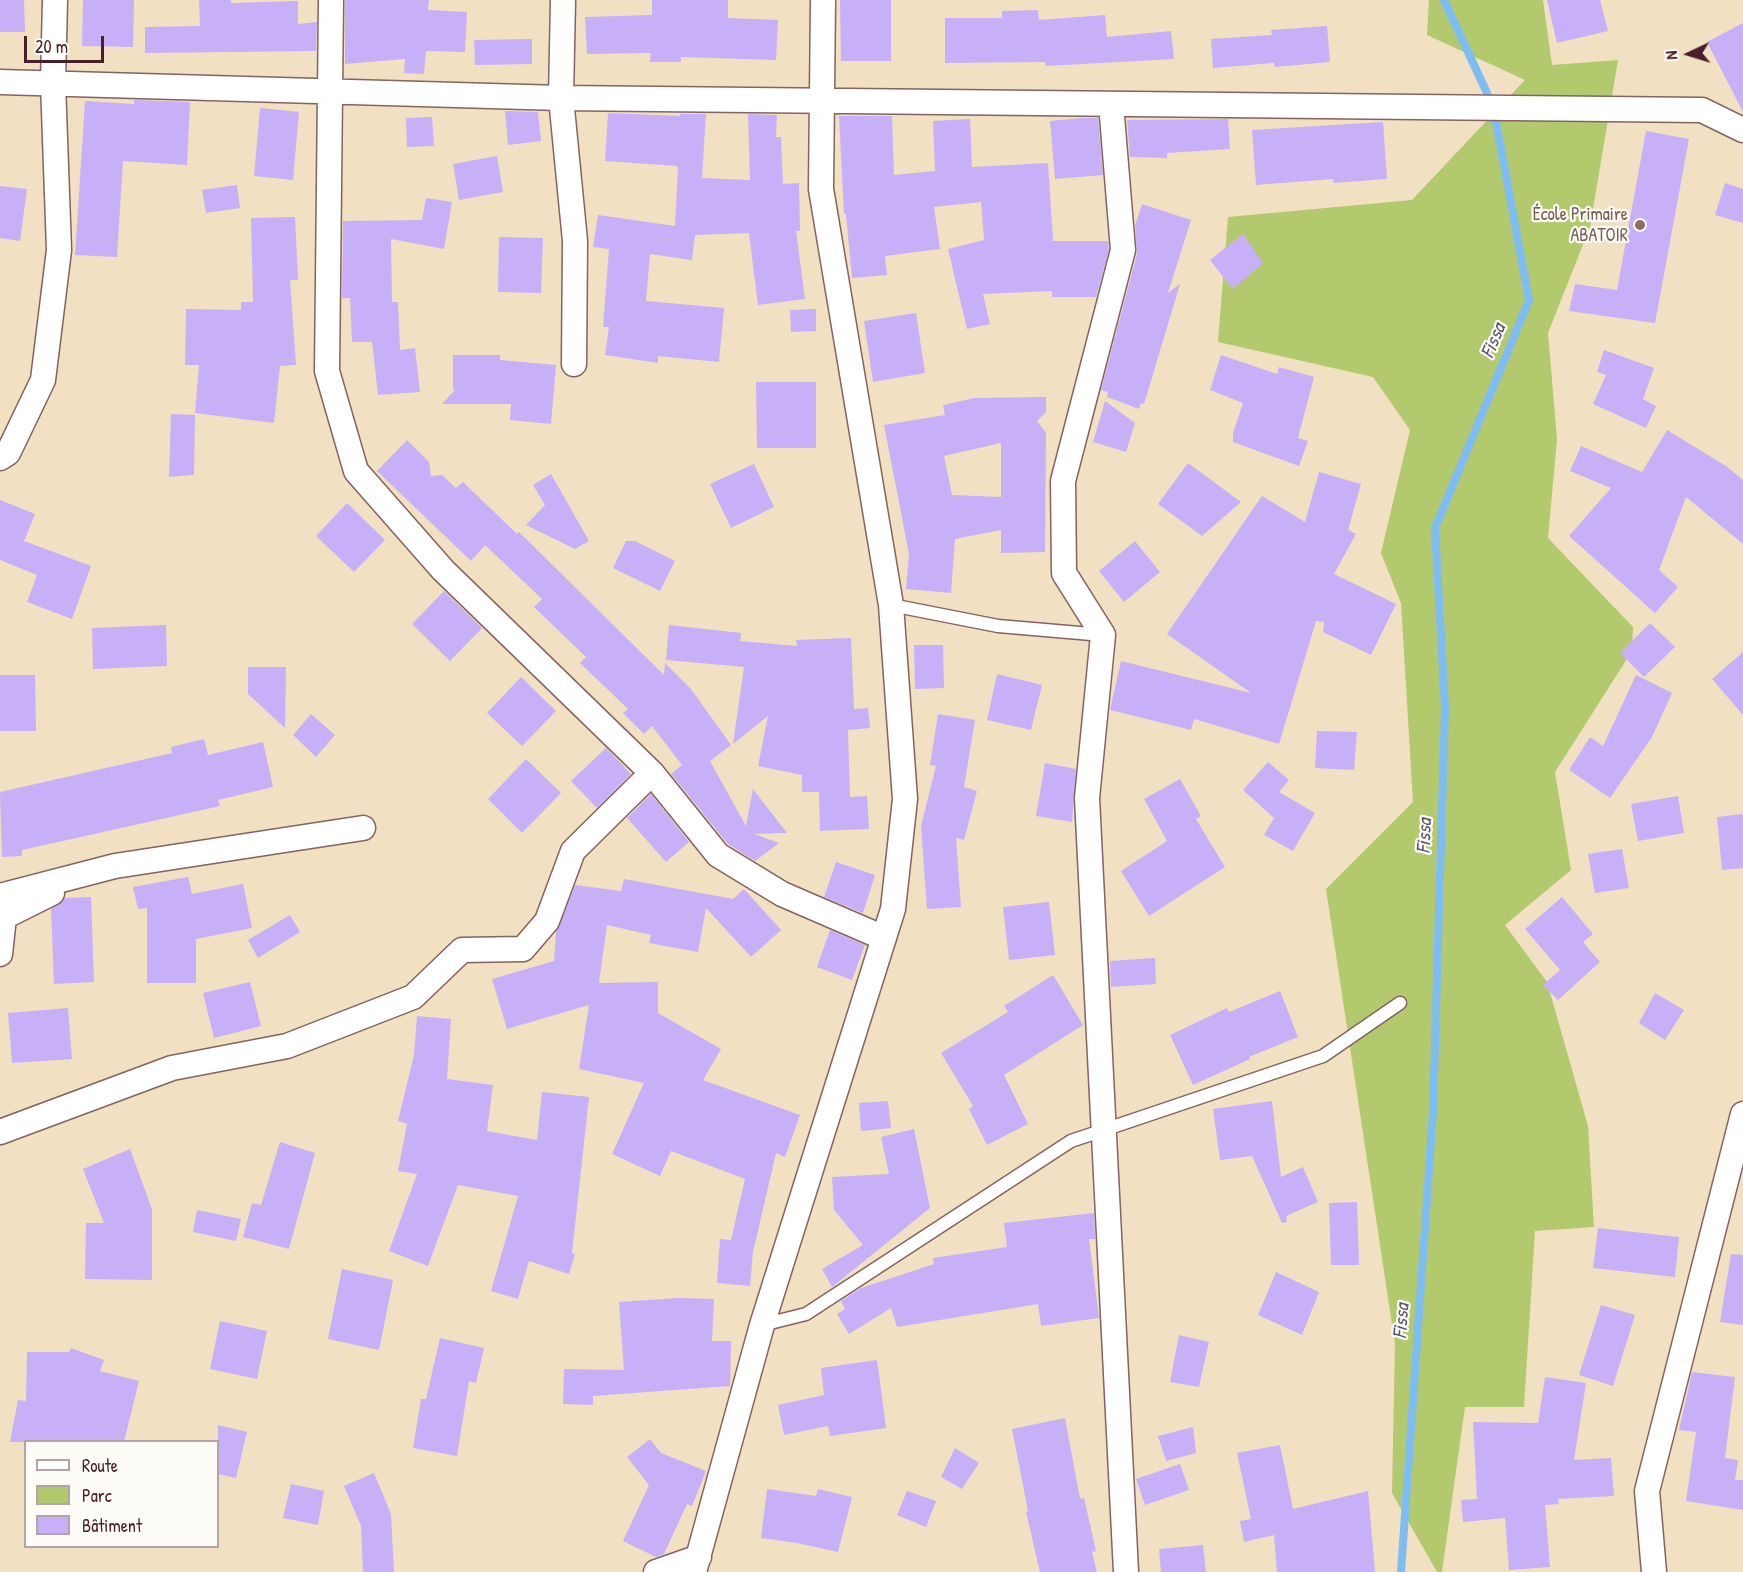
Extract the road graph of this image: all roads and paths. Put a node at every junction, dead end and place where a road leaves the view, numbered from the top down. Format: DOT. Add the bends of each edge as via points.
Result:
graph roads {
  1 [pos="55,0"];
  2 [pos="331,0"];
  3 [pos="563,0"];
  4 [pos="823,0"];
  5 [pos="0,82"];
  6 [pos="53,83"];
  7 [pos="328,93"];
  8 [pos="561,98"];
  9 [pos="822,98"];
  10 [pos="1111,104"];
  11 [pos="1743,130"];
  12 [pos="574,364"];
  13 [pos="0,458"];
  14 [pos="891,605"];
  15 [pos="1104,636"];
  16 [pos="652,773"];
  17 [pos="363,828"];
  18 [pos="91,873"];
  19 [pos="0,896"];
  20 [pos="884,938"];
  21 [pos="0,954"];
  22 [pos="1400,1003"];
  23 [pos="1743,1114"];
  24 [pos="1104,1131"];
  25 [pos="0,1132"];
  26 [pos="762,1325"];
  27 [pos="697,1564"];
  28 [pos="656,1572"];
  29 [pos="1126,1572"];
  30 [pos="1654,1572"];
  1 -- 6 [label="street"];
  2 -- 7 [label="street"];
  3 -- 8 [label="street"];
  4 -- 9 [label="street"];
  5 -- 6 [label="street"];
  6 -- 7 [label="street"];
  6 -- 13 [label="street" via="59,250 43,380 8,453"];
  7 -- 8 [label="street"];
  7 -- 16 [label="street" via="327,371 356,471 443,570"];
  8 -- 9 [label="street"];
  8 -- 12 [label="street" via="575,241"];
  9 -- 10 [label="street"];
  9 -- 14 [label="street" via="821,189"];
  10 -- 11 [label="street" via="1702,110"];
  10 -- 15 [label="street" via="1123,250 1063,481 1064,573"];
  14 -- 15 [label="lane" via="998,626"];
  14 -- 20 [label="street" via="905,799 893,909"];
  15 -- 24 [label="street" via="1087,798"];
  16 -- 20 [label="street" via="718,855 782,894"];
  16 -- 25 [label="street" via="573,851 547,921 523,949 462,950 413,997 287,1046 172,1068"];
  17 -- 18 [label="street"];
  18 -- 19 [label="street"];
  18 -- 21 [label="street" via="4,917"];
  20 -- 26 [label="street"];
  22 -- 24 [label="lane" via="1323,1056"];
  23 -- 30 [label="street" via="1647,1491"];
  24 -- 26 [label="lane" via="1071,1141 806,1314"];
  24 -- 29 [label="street"];
  26 -- 27 [label="street"];
  27 -- 28 [label="street"];
}
